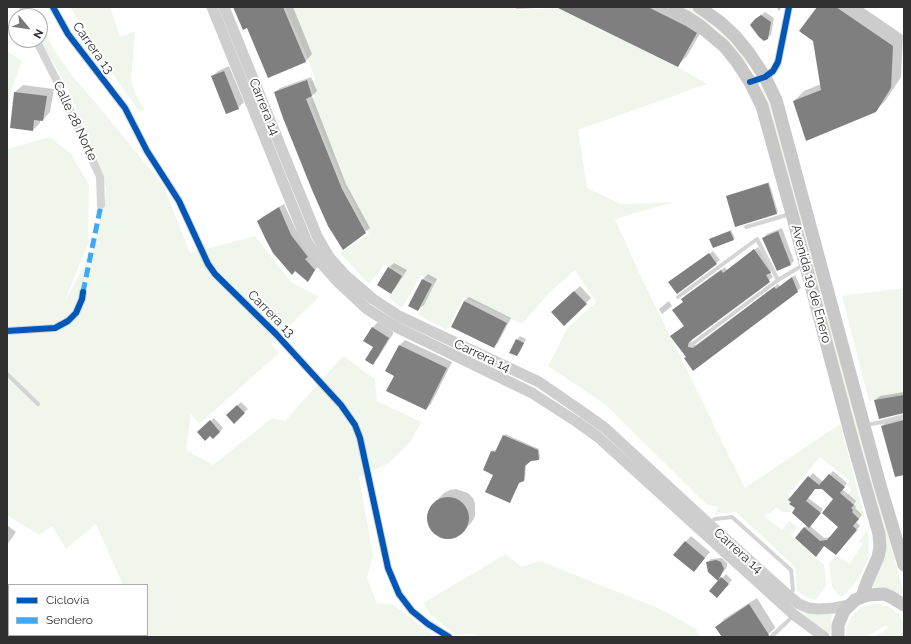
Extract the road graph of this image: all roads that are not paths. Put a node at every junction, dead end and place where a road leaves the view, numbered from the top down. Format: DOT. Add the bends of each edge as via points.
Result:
graph roads {
  1 [pos="53,7"];
  2 [pos="212,7"];
  3 [pos="224,7"];
  4 [pos="666,7"];
  5 [pos="699,7"];
  6 [pos="789,7"];
  7 [pos="39,48"];
  8 [pos="765,77"];
  9 [pos="750,82"];
  10 [pos="101,204"];
  11 [pos="792,214"];
  12 [pos="746,227"];
  13 [pos="806,265"];
  14 [pos="778,280"];
  15 [pos="82,295"];
  16 [pos="678,297"];
  17 [pos="7,332"];
  18 [pos="691,345"];
  19 [pos="7,374"];
  20 [pos="38,404"];
  21 [pos="904,416"];
  22 [pos="864,425"];
  23 [pos="709,524"];
  24 [pos="904,565"];
  25 [pos="789,596"];
  26 [pos="862,597"];
  27 [pos="849,605"];
  28 [pos="904,605"];
  29 [pos="793,614"];
  30 [pos="449,637"];
  31 [pos="771,637"];
  32 [pos="824,637"];
  33 [pos="838,637"];
  1 -- 30 [label="street, Carrera 13" via="68,34 125,108 147,151 179,201 215,274 276,334 341,405 355,424 388,568 399,594 412,611"];
  2 -- 29 [label="main road, Carrera 14" via="308,242 321,263 339,283 367,309 394,326 532,392 598,437"];
  3 -- 23 [label="main road, Carrera 14" via="317,236 329,257 345,275 369,296 399,316 539,382 566,400 605,428"];
  4 -- 9 [label="main road, Avenida 19 de Enero" via="700,25 724,46"];
  5 -- 8 [label="main road, Avenida 19 de Enero" via="735,36"];
  6 -- 8 [label="street" via="778,62 773,71"];
  7 -- 10 [label="street, Calle 28 Norte" via="60,87 100,177"];
  8 -- 9 [label="street"];
  8 -- 22 [label="main road, Avenida 19 de Enero" via="776,100"];
  9 -- 11 [label="main road, Avenida 19 de Enero" via="762,106"];
  11 -- 12 [label="lane"];
  11 -- 13 [label="main road, Avenida 19 de Enero"];
  13 -- 14 [label="lane"];
  13 -- 26 [label="main road, Avenida 19 de Enero" via="879,534 878,557"];
  14 -- 16 [label="lane" via="757,239"];
  14 -- 18 [label="lane"];
  15 -- 17 [label="street" via="76,313 68,322 55,328"];
  19 -- 20 [label="lane"];
  21 -- 22 [label="lane"];
  22 -- 24 [label="main road, Avenida 19 de Enero"];
  23 -- 25 [label="main road, Carrera 14"];
  23 -- 25 [label="lane" via="716,519 732,517 791,570 793,590"];
  25 -- 27 [label="main road, Carrera 14" via="799,604 814,608 830,609"];
  26 -- 27 [label="main road"];
  26 -- 28 [label="main road" via="884,594"];
  27 -- 33 [label="main road" via="838,625"];
  29 -- 31 [label="lane"];
  29 -- 32 [label="main road, Carrera 14"];
}
